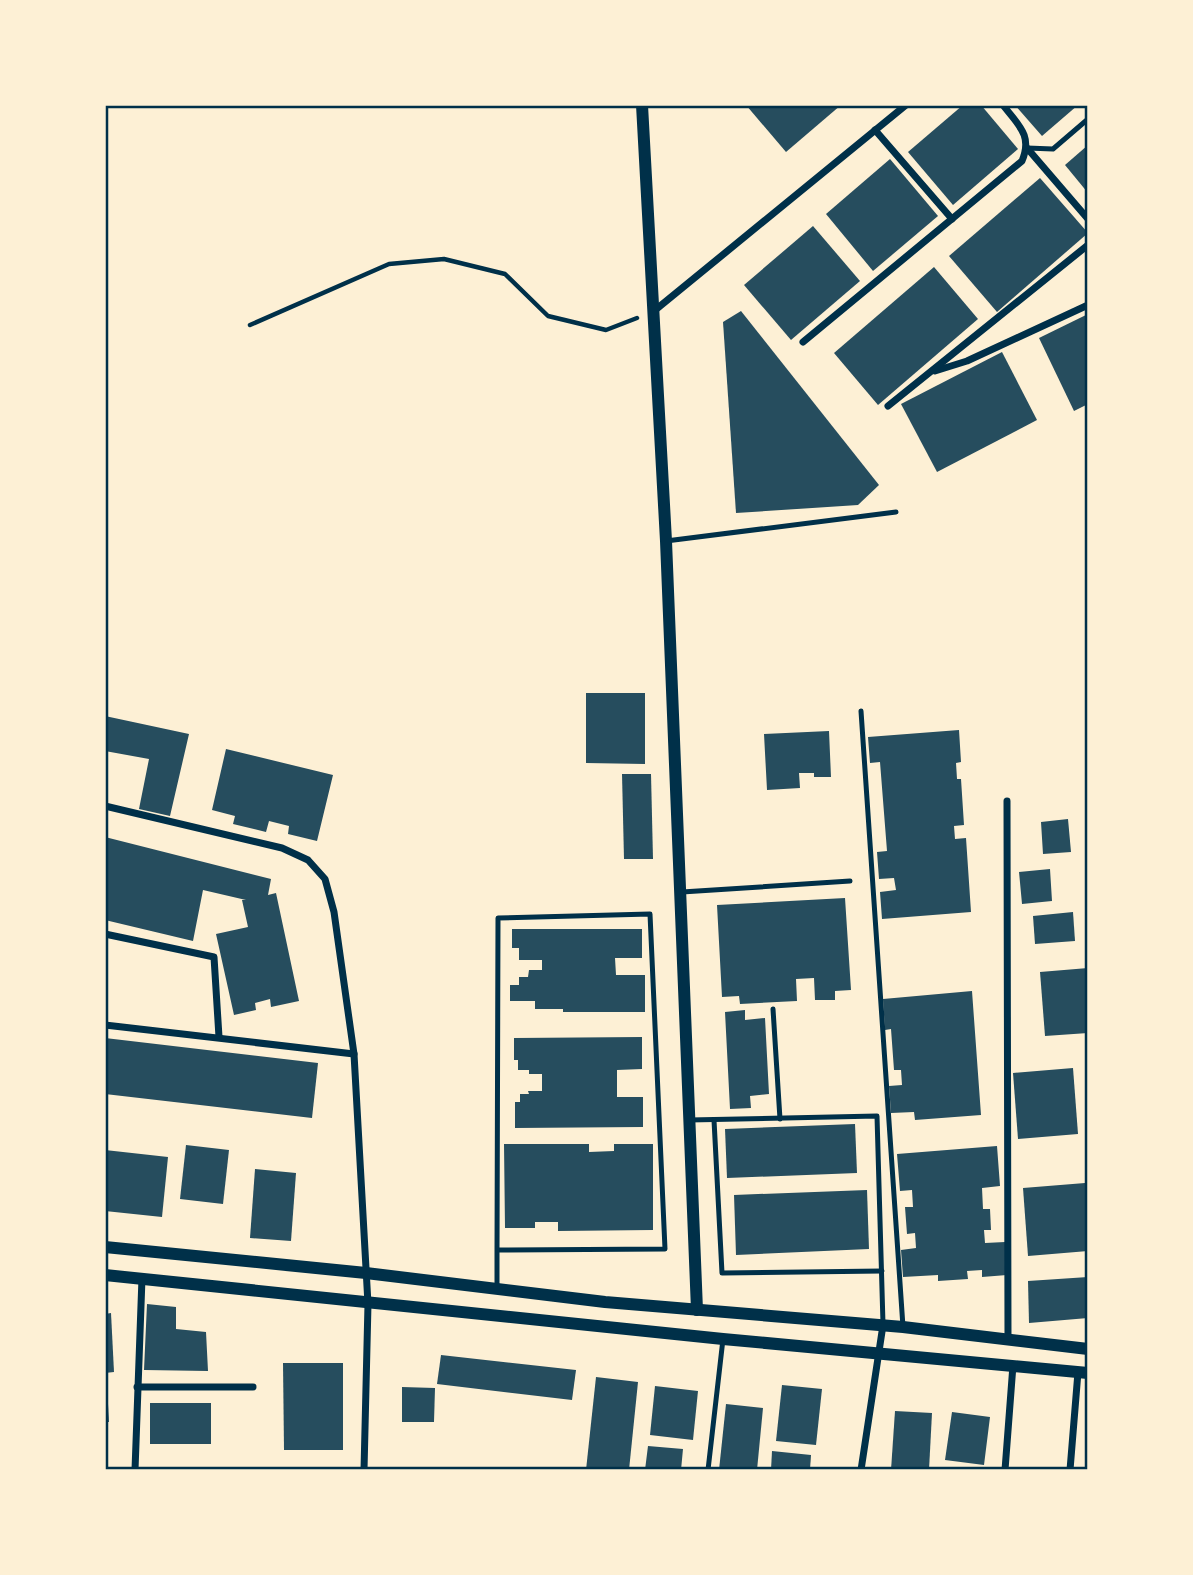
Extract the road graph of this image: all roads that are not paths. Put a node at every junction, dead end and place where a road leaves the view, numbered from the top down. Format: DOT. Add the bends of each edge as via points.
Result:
graph roads {
  1 [pos="642,105"];
  2 [pos="906,105"];
  3 [pos="1003,105"];
  4 [pos="1088,119"];
  5 [pos="875,130"];
  6 [pos="1027,148"];
  7 [pos="952,219"];
  8 [pos="1088,219"];
  9 [pos="1088,245"];
  10 [pos="1088,305"];
  11 [pos="654,311"];
  12 [pos="803,342"];
  13 [pos="931,373"];
  14 [pos="888,406"];
  15 [pos="896,512"];
  16 [pos="666,541"];
  17 [pos="861,711"];
  18 [pos="1007,801"];
  19 [pos="105,806"];
  20 [pos="850,881"];
  21 [pos="679,893"];
  22 [pos="105,934"];
  23 [pos="774,1009"];
  24 [pos="105,1025"];
  25 [pos="219,1037"];
  26 [pos="354,1054"];
  27 [pos="714,1119"];
  28 [pos="780,1119"];
  29 [pos="689,1120"];
  30 [pos="105,1247"];
  31 [pos="497,1250"];
  32 [pos="882,1271"];
  33 [pos="366,1273"];
  34 [pos="105,1275"];
  35 [pos="142,1279"];
  36 [pos="497,1289"];
  37 [pos="368,1304"];
  38 [pos="697,1310"];
  39 [pos="883,1325"];
  40 [pos="903,1327"];
  41 [pos="723,1339"];
  42 [pos="1008,1340"];
  43 [pos="1088,1349"];
  44 [pos="879,1352"];
  45 [pos="1013,1365"];
  46 [pos="1083,1372"];
  47 [pos="138,1387"];
  48 [pos="253,1387"];
  49 [pos="135,1470"];
  50 [pos="364,1470"];
  51 [pos="708,1470"];
  52 [pos="861,1470"];
  53 [pos="1005,1470"];
  54 [pos="1070,1470"];
  1 -- 11 [label="street"];
  2 -- 5 [label="street"];
  3 -- 6 [label="street" via="1025,134"];
  4 -- 6 [label="lane" via="1053,149"];
  5 -- 7 [label="street"];
  5 -- 11 [label="street"];
  6 -- 7 [label="street" via="1022,161"];
  6 -- 8 [label="street"];
  7 -- 12 [label="street"];
  9 -- 13 [label="street"];
  10 -- 13 [label="street"];
  11 -- 16 [label="street"];
  13 -- 14 [label="street"];
  15 -- 16 [label="lane"];
  16 -- 21 [label="street"];
  17 -- 40 [label="lane"];
  18 -- 42 [label="street"];
  19 -- 26 [label="street" via="282,848 308,860 325,879 334,912"];
  20 -- 21 [label="lane"];
  21 -- 29 [label="street"];
  22 -- 25 [label="street" via="214,957"];
  23 -- 28 [label="lane"];
  24 -- 25 [label="street"];
  25 -- 26 [label="street"];
  26 -- 33 [label="street"];
  27 -- 28 [label="lane"];
  27 -- 29 [label="lane"];
  27 -- 32 [label="lane" via="722,1273"];
  28 -- 32 [label="lane" via="877,1116"];
  29 -- 38 [label="street"];
  30 -- 33 [label="street"];
  31 -- 31 [label="lane" via="498,918 650,914 665,1249"];
  31 -- 36 [label="lane"];
  32 -- 39 [label="lane"];
  33 -- 36 [label="street"];
  33 -- 37 [label="street"];
  34 -- 35 [label="street"];
  35 -- 37 [label="street"];
  35 -- 47 [label="street"];
  36 -- 38 [label="street"];
  37 -- 41 [label="street"];
  37 -- 50 [label="street"];
  38 -- 39 [label="street"];
  39 -- 40 [label="street"];
  39 -- 44 [label="street"];
  40 -- 42 [label="street"];
  41 -- 44 [label="street"];
  41 -- 51 [label="lane"];
  42 -- 43 [label="street"];
  44 -- 45 [label="street"];
  44 -- 52 [label="street"];
  45 -- 46 [label="street"];
  45 -- 53 [label="street"];
  46 -- 54 [label="street"];
  47 -- 48 [label="street"];
  47 -- 49 [label="street"];
}
